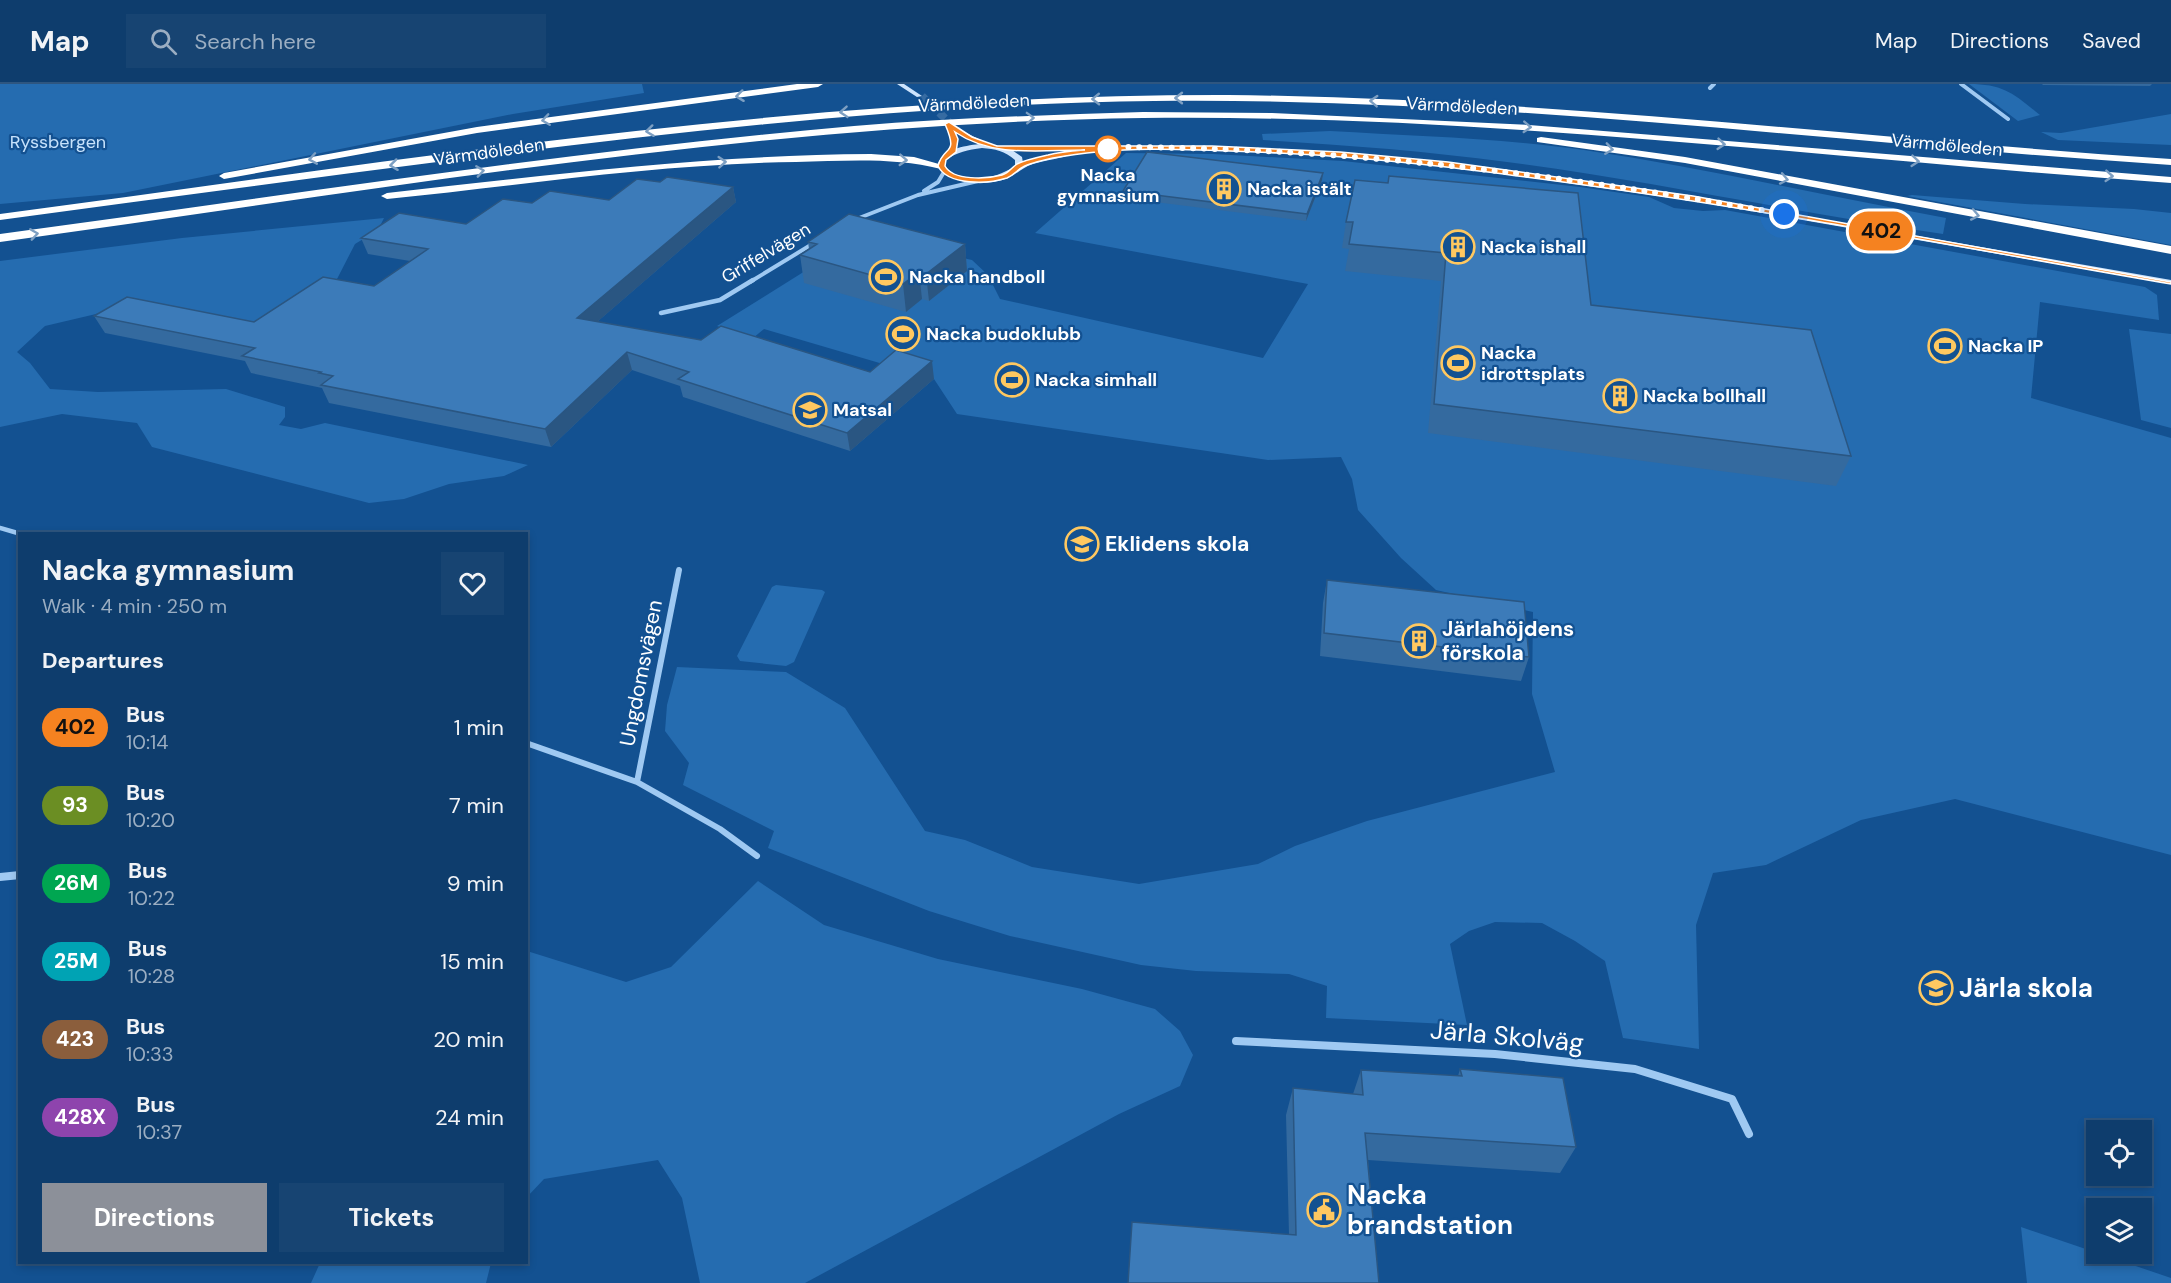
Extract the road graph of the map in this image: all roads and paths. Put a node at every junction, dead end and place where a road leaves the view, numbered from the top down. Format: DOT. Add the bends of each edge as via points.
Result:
graph roads {
  1 [pos="818,84"];
  2 [pos="900,84"];
  3 [pos="914,84"];
  4 [pos="1714,84"];
  5 [pos="1961,84"];
  6 [pos="1710,88"];
  7 [pos="1454,105"];
  8 [pos="1237,115"];
  9 [pos="2008,119"];
  10 [pos="955,140"];
  11 [pos="1132,147"];
  12 [pos="994,148"];
  13 [pos="2171,151"];
  14 [pos="2171,162"];
  15 [pos="1019,166"];
  16 [pos="943,169"];
  17 [pos="984,180"];
  18 [pos="2171,180"];
  19 [pos="918,195"];
  20 [pos="4,216"];
  21 [pos="849,222"];
  22 [pos="69,229"];
  23 [pos="0,238"];
  24 [pos="821,239"];
  25 [pos="2171,250"];
  26 [pos="2171,282"];
  27 [pos="661,313"];
  28 [pos="0,528"];
  29 [pos="18,533"];
  30 [pos="679,570"];
  31 [pos="528,744"];
  32 [pos="637,782"];
  33 [pos="757,856"];
  34 [pos="18,875"];
  35 [pos="0,878"];
  36 [pos="1236,1041"];
  37 [pos="1749,1134"];
  1 -- 20 [label="highway, one-way" via="477,130"];
  2 -- 3 [label="street" via="920,96"];
  4 -- 6 [label="street"];
  5 -- 9 [label="street"];
  7 -- 13 [label="highway" via="1614,112"];
  7 -- 14 [label="highway, Värmdöleden"];
  7 -- 20 [label="highway, Värmdöleden, one-way" via="1154,98 902,108 649,131"];
  8 -- 18 [label="highway, Värmdöleden, one-way" via="1560,129"];
  22 -- 8 [label="highway, Värmdöleden, one-way" via="548,161 760,138 972,121"];
  8 -- 25 [label="highway, one-way" via="1575,144 1685,160"];
  10 -- 12 [label="street" via="973,148"];
  10 -- 12 [label="street" via="969,138"];
  10 -- 16 [label="street" via="943,159"];
  11 -- 12 [label="street"];
  11 -- 15 [label="street" via="1051,156"];
  11 -- 26 [label="street" via="1340,154 1514,172 1693,198"];
  12 -- 15 [label="street" via="1014,154"];
  15 -- 17 [label="street" via="1003,177"];
  16 -- 17 [label="street" via="962,179"];
  16 -- 19 [label="street" via="938,182"];
  22 -- 16 [label="highway, one-way" via="735,161 846,158 919,161"];
  17 -- 19 [label="street"];
  19 -- 21 [label="street"];
  23 -- 22 [label="highway, Värmdöleden, one-way"];
  24 -- 27 [label="street, Griffelvägen" via="720,300"];
  28 -- 29 [label="street"];
  30 -- 32 [label="street, Ungdomsvägen"];
  31 -- 32 [label="street"];
  32 -- 33 [label="street" via="720,829"];
  34 -- 35 [label="street"];
  36 -- 37 [label="street, Järla Skolväg" via="1495,1054 1635,1069 1731,1099"];
}
